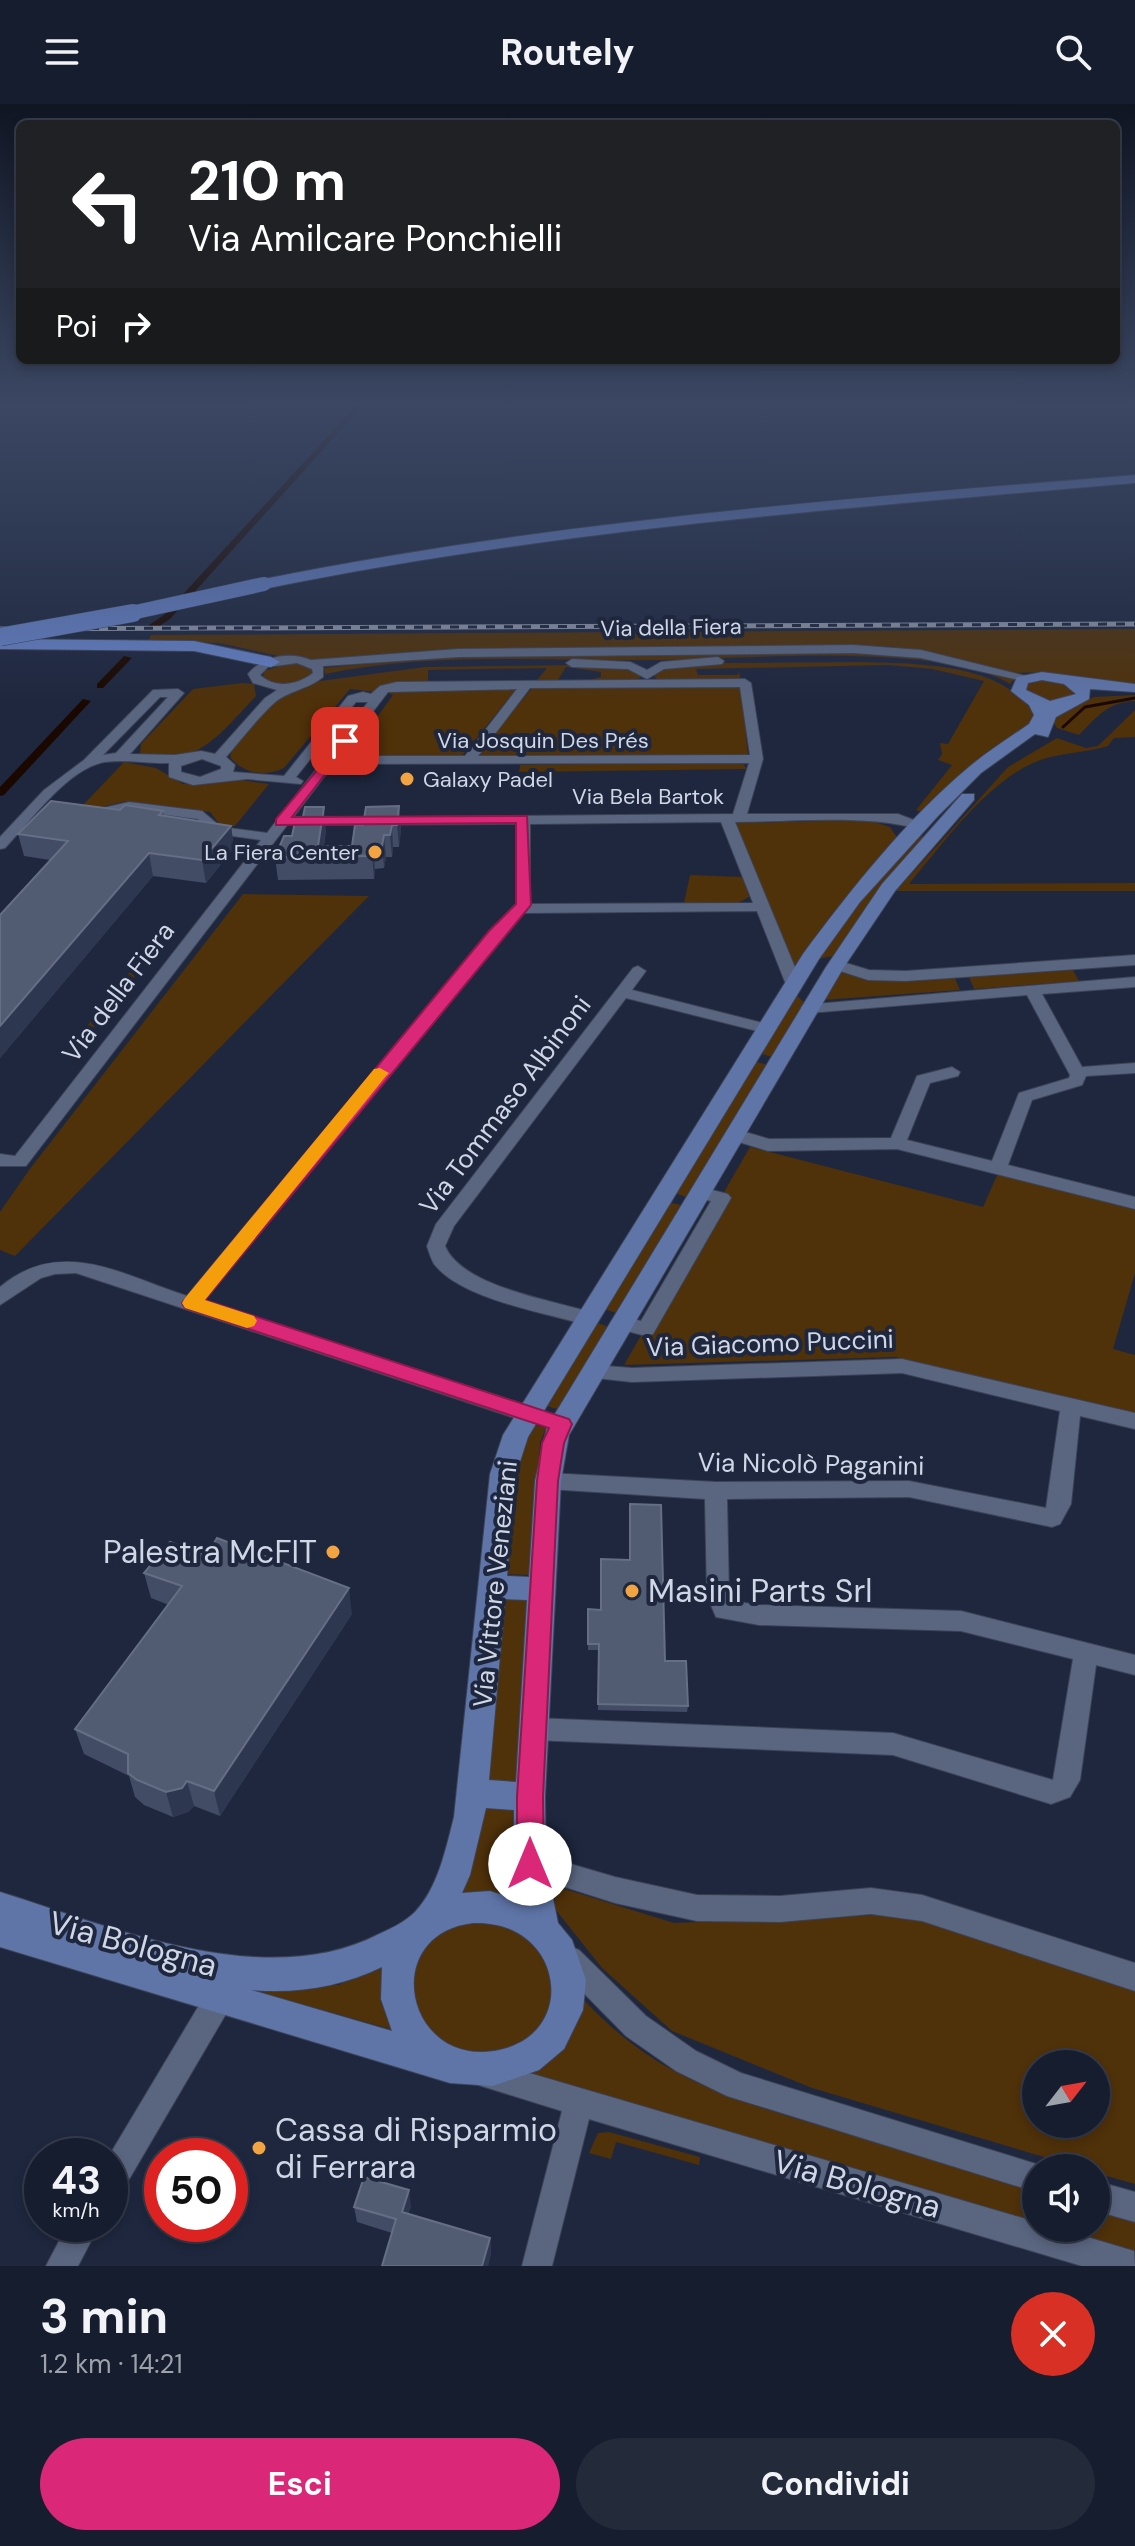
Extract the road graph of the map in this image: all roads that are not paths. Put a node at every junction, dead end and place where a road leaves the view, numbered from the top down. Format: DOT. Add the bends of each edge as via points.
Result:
graph roads {
  1 [pos="876,503"];
  2 [pos="0,637"];
  3 [pos="0,644"];
  4 [pos="0,651"];
  5 [pos="718,661"];
  6 [pos="313,663"];
  7 [pos="572,663"];
  8 [pos="262,672"];
  9 [pos="316,678"];
  10 [pos="1028,678"];
  11 [pos="647,680"];
  12 [pos="1075,683"];
  13 [pos="526,685"];
  14 [pos="291,687"];
  15 [pos="1135,690"];
  16 [pos="374,698"];
  17 [pos="1028,698"];
  18 [pos="1073,703"];
  19 [pos="119,758"];
  20 [pos="187,758"];
  21 [pos="757,759"];
  22 [pos="90,760"];
  23 [pos="330,760"];
  24 [pos="468,760"];
  25 [pos="156,762"];
  26 [pos="218,764"];
  27 [pos="174,774"];
  28 [pos="287,780"];
  29 [pos="311,783"];
  30 [pos="92,812"];
  31 [pos="732,817"];
  32 [pos="523,819"];
  33 [pos="896,821"];
  34 [pos="281,822"];
  35 [pos="930,822"];
  36 [pos="269,837"];
  37 [pos="906,841"];
  38 [pos="0,845"];
  39 [pos="761,907"];
  40 [pos="521,909"];
  41 [pos="1135,960"];
  42 [pos="839,961"];
  43 [pos="1077,964"];
  44 [pos="638,971"];
  45 [pos="958,972"];
  46 [pos="799,974"];
  47 [pos="1135,982"];
  48 [pos="1089,985"];
  49 [pos="1032,990"];
  50 [pos="622,992"];
  51 [pos="969,995"];
  52 [pos="819,1005"];
  53 [pos="765,1028"];
  54 [pos="748,1055"];
  55 [pos="777,1063"];
  56 [pos="1135,1068"];
  57 [pos="952,1072"];
  58 [pos="1077,1072"];
  59 [pos="735,1135"];
  60 [pos="897,1143"];
  61 [pos="0,1160"];
  62 [pos="998,1168"];
  63 [pos="662,1195"];
  64 [pos="696,1199"];
  65 [pos="1135,1203"];
  66 [pos="0,1298"];
  67 [pos="192,1303"];
  68 [pos="588,1315"];
  69 [pos="622,1323"];
  70 [pos="593,1372"];
  71 [pos="1071,1406"];
  72 [pos="528,1414"];
  73 [pos="1135,1421"];
  74 [pos="561,1424"];
  75 [pos="548,1481"];
  76 [pos="716,1491"];
  77 [pos="492,1587"];
  78 [pos="542,1589"];
  79 [pos="1086,1652"];
  80 [pos="1135,1665"];
  81 [pos="534,1729"];
  82 [pos="473,1793"];
  83 [pos="530,1797"];
  84 [pos="530,1864"];
  85 [pos="0,1908"];
  86 [pos="423,1926"];
  87 [pos="0,1931"];
  88 [pos="549,1935"];
  89 [pos="268,1972"];
  90 [pos="1135,1977"];
  91 [pos="220,1997"];
  92 [pos="464,2069"];
  93 [pos="579,2102"];
  94 [pos="128,2152"];
  95 [pos="1022,2173"];
  96 [pos="1110,2200"];
  97 [pos="1135,2207"];
  98 [pos="75,2242"];
  99 [pos="61,2266"];
  100 [pos="537,2266"];
  101 [pos="1134,2266"];
  1 -- 2 [label="highway, bridge" via="539,534 395,556 109,619"];
  3 -- 8 [label="highway" via="194,646"];
  4 -- 8 [label="highway" via="196,651"];
  5 -- 7 [label="street, Via della Fiera"];
  5 -- 11 [label="street, Via della Fiera" via="661,666"];
  5 -- 17 [label="street, Via della Fiera" via="924,664 978,673"];
  6 -- 8 [label="street, Via della Fiera" via="299,659"];
  6 -- 9 [label="street" via="320,670"];
  6 -- 10 [label="street, Via della Fiera" via="458,653 853,649 921,654"];
  7 -- 9 [label="street, Via della Fiera" via="416,666"];
  7 -- 11 [label="street, Via della Fiera" via="627,666"];
  8 -- 14 [label="street, Via della Fiera"];
  8 -- 26 [label="street" via="259,698"];
  9 -- 14 [label="street, Via della Fiera"];
  10 -- 12 [label="main road" via="1051,676"];
  10 -- 17 [label="main road" via="1017,686"];
  11 -- 13 [label="street, Via della Fiera" via="622,686"];
  11 -- 21 [label="street, Via della Fiera" via="668,686 745,683"];
  12 -- 15 [label="main road"];
  12 -- 18 [label="main road" via="1084,693"];
  13 -- 16 [label="street, Via della Fiera" via="397,686"];
  13 -- 24 [label="street"];
  14 -- 26 [label="street, Via della Fiera" via="269,701"];
  15 -- 18 [label="main road" via="1095,694"];
  16 -- 23 [label="street, Via della Fiera"];
  16 -- 28 [label="street, Via della Fiera" via="352,699"];
  17 -- 18 [label="main road"];
  17 -- 35 [label="main road" via="1042,715 1035,727 975,770"];
  18 -- 35 [label="main road" via="1052,712 1039,738"];
  19 -- 22 [label="street"];
  19 -- 22 [label="street" via="178,693 157,693"];
  19 -- 25 [label="street"];
  20 -- 25 [label="street"];
  20 -- 26 [label="street"];
  20 -- 27 [label="street" via="175,764"];
  21 -- 24 [label="street, Via Josquin Des Prés"];
  21 -- 31 [label="street"];
  22 -- 38 [label="street"];
  23 -- 24 [label="street, Via Josquin Des Prés"];
  23 -- 29 [label="street, Via della Fiera"];
  25 -- 27 [label="street"];
  26 -- 27 [label="street" via="192,781"];
  26 -- 28 [label="street" via="247,775"];
  28 -- 29 [label="street"];
  29 -- 34 [label="street, Via della Fiera"];
  30 -- 36 [label="street"];
  31 -- 32 [label="street, Via Bela Bartok"];
  31 -- 33 [label="street, Via Bela Bartok"];
  31 -- 39 [label="street"];
  32 -- 34 [label="street, Via Bela Bartok"];
  32 -- 40 [label="street"];
  33 -- 35 [label="street, Via Bela Bartok"];
  33 -- 37 [label="street"];
  34 -- 36 [label="street, Via della Fiera"];
  35 -- 37 [label="main road, Via Vittore Veneziani"];
  35 -- 42 [label="main road, Via Vittore Veneziani"];
  36 -- 61 [label="street, Via della Fiera" via="20,1162"];
  37 -- 46 [label="main road, Via Vittore Veneziani" via="854,898"];
  39 -- 40 [label="street"];
  39 -- 46 [label="street"];
  40 -- 67 [label="street"];
  41 -- 43 [label="street"];
  42 -- 45 [label="street" via="868,975"];
  42 -- 46 [label="main road"];
  42 -- 52 [label="main road, Via Vittore Veneziani"];
  43 -- 45 [label="street"];
  43 -- 48 [label="street"];
  44 -- 50 [label="street, Via Tommaso Albinoni"];
  45 -- 51 [label="street"];
  46 -- 52 [label="main road" via="799,992"];
  46 -- 53 [label="main road, Via Vittore Veneziani"];
  47 -- 48 [label="street"];
  48 -- 49 [label="street"];
  49 -- 51 [label="street"];
  49 -- 58 [label="street"];
  50 -- 53 [label="street"];
  50 -- 68 [label="street, Via Tommaso Albinoni" via="445,1224 436,1246 445,1267 464,1279"];
  51 -- 52 [label="street"];
  52 -- 55 [label="main road, Via Vittore Veneziani"];
  53 -- 54 [label="main road, Via Vittore Veneziani"];
  54 -- 55 [label="main road"];
  54 -- 63 [label="main road, Via Vittore Veneziani"];
  55 -- 59 [label="main road, Via Vittore Veneziani"];
  56 -- 58 [label="street"];
  57 -- 60 [label="street" via="923,1080"];
  58 -- 62 [label="street" via="1072,1085 1025,1097"];
  59 -- 60 [label="street" via="768,1145"];
  59 -- 64 [label="main road, Via Vittore Veneziani"];
  60 -- 62 [label="street"];
  62 -- 65 [label="street"];
  63 -- 64 [label="main road"];
  63 -- 68 [label="main road, Via Vittore Veneziani"];
  64 -- 69 [label="main road, Via Vittore Veneziani"];
  66 -- 67 [label="street" via="29,1275 69,1266"];
  67 -- 72 [label="street"];
  68 -- 69 [label="main road"];
  68 -- 72 [label="main road, Via Vittore Veneziani"];
  69 -- 70 [label="main road, Via Vittore Veneziani"];
  70 -- 71 [label="street, Via Giacomo Puccini" via="902,1366"];
  70 -- 74 [label="main road, Via Vittore Veneziani"];
  71 -- 73 [label="street, Via Giacomo Puccini"];
  71 -- 76 [label="street, Via Nicolò Paganini" via="1060,1504 1052,1518 909,1489"];
  72 -- 74 [label="main road"];
  72 -- 77 [label="main road, Via Vittore Veneziani" via="504,1466"];
  74 -- 75 [label="main road, Via Vittore Veneziani"];
  75 -- 76 [label="street, Via Nicolò Paganini"];
  75 -- 78 [label="main road, Via Vittore Veneziani"];
  76 -- 79 [label="street" via="718,1596 724,1610 961,1621"];
  77 -- 78 [label="main road"];
  77 -- 82 [label="main road, Via Vittore Veneziani"];
  78 -- 81 [label="main road, Via Vittore Veneziani"];
  79 -- 80 [label="street"];
  79 -- 81 [label="street" via="1067,1780 1051,1792 893,1744"];
  81 -- 83 [label="main road, Via Vittore Veneziani"];
  82 -- 83 [label="main road"];
  82 -- 86 [label="main road, Via Vittore Veneziani" via="454,1875"];
  83 -- 84 [label="main road, Via Vittore Veneziani"];
  84 -- 88 [label="main road, Via Vittore Veneziani"];
  84 -- 90 [label="street" via="697,1908 780,1909 871,1901 922,1908"];
  85 -- 89 [label="main road, Via Bologna" via="164,1956 222,1969"];
  86 -- 88 [label="main road, Via Bologna" via="454,1910 487,1907 521,1914"];
  86 -- 89 [label="main road, Via Bologna" via="334,1970"];
  86 -- 92 [label="main road, Via Bologna" via="399,1970 399,2008 416,2039"];
  87 -- 91 [label="main road, Via Bologna"];
  88 -- 92 [label="main road, Via Bologna" via="566,1971 569,1994 559,2030 532,2057 507,2067"];
  88 -- 95 [label="street, Via Bologna" via="636,2026 686,2061 737,2086"];
  89 -- 91 [label="main road, Via Bologna" via="237,1982"];
  91 -- 92 [label="main road, Via Bologna"];
  91 -- 94 [label="street"];
  92 -- 93 [label="street, Via Bologna"];
  93 -- 100 [label="street"];
  93 -- 101 [label="street, Via Bologna"];
  96 -- 97 [label="street"];
  98 -- 99 [label="street"];
}
